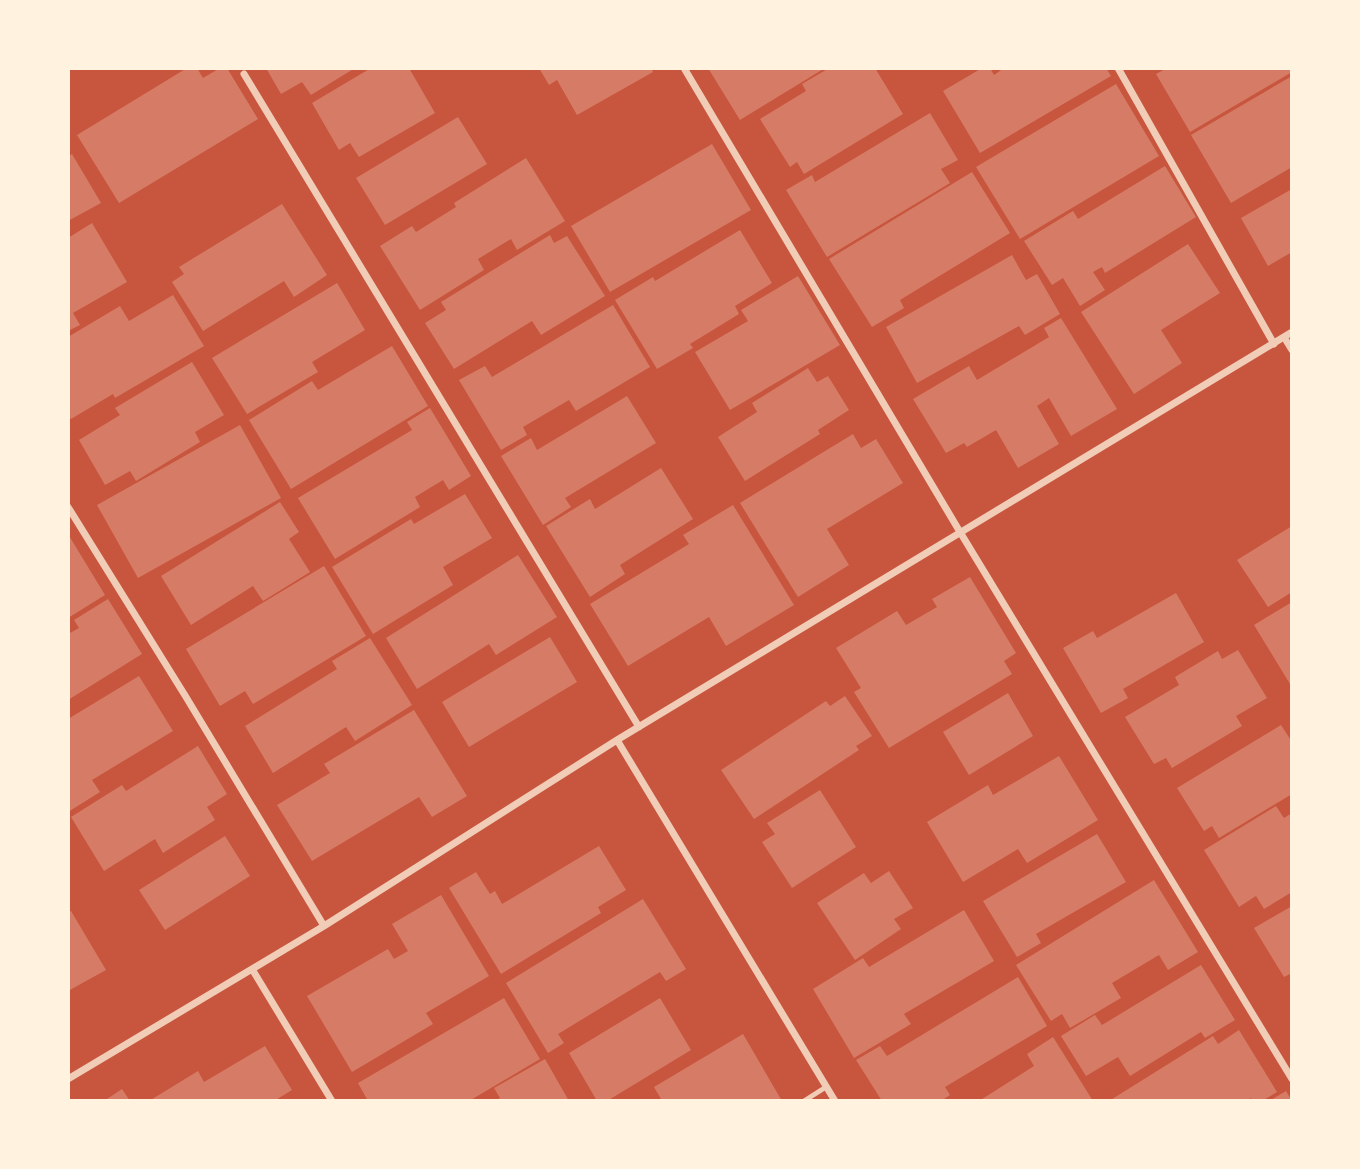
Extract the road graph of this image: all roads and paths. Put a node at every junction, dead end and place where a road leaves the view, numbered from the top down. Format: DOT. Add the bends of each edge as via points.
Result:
graph roads {
  1 [pos="684,68"];
  2 [pos="1118,68"];
  3 [pos="244,74"];
  4 [pos="1292,332"];
  5 [pos="1284,337"];
  6 [pos="1274,344"];
  7 [pos="1292,350"];
  8 [pos="68,507"];
  9 [pos="960,532"];
  10 [pos="639,727"];
  11 [pos="617,740"];
  12 [pos="324,926"];
  13 [pos="252,969"];
  14 [pos="1292,1079"];
  15 [pos="68,1080"];
  16 [pos="826,1087"];
  17 [pos="332,1101"];
  18 [pos="804,1101"];
  19 [pos="835,1101"];
  1 -- 9 [label="street"];
  2 -- 6 [label="street"];
  3 -- 10 [label="street"];
  4 -- 5 [label="street"];
  5 -- 6 [label="street"];
  5 -- 7 [label="street"];
  6 -- 9 [label="street"];
  8 -- 12 [label="street"];
  9 -- 10 [label="street"];
  9 -- 14 [label="street"];
  10 -- 11 [label="street"];
  11 -- 12 [label="street"];
  11 -- 16 [label="street"];
  12 -- 13 [label="street"];
  13 -- 15 [label="street"];
  13 -- 17 [label="street"];
  16 -- 18 [label="lane"];
  16 -- 19 [label="street"];
}
